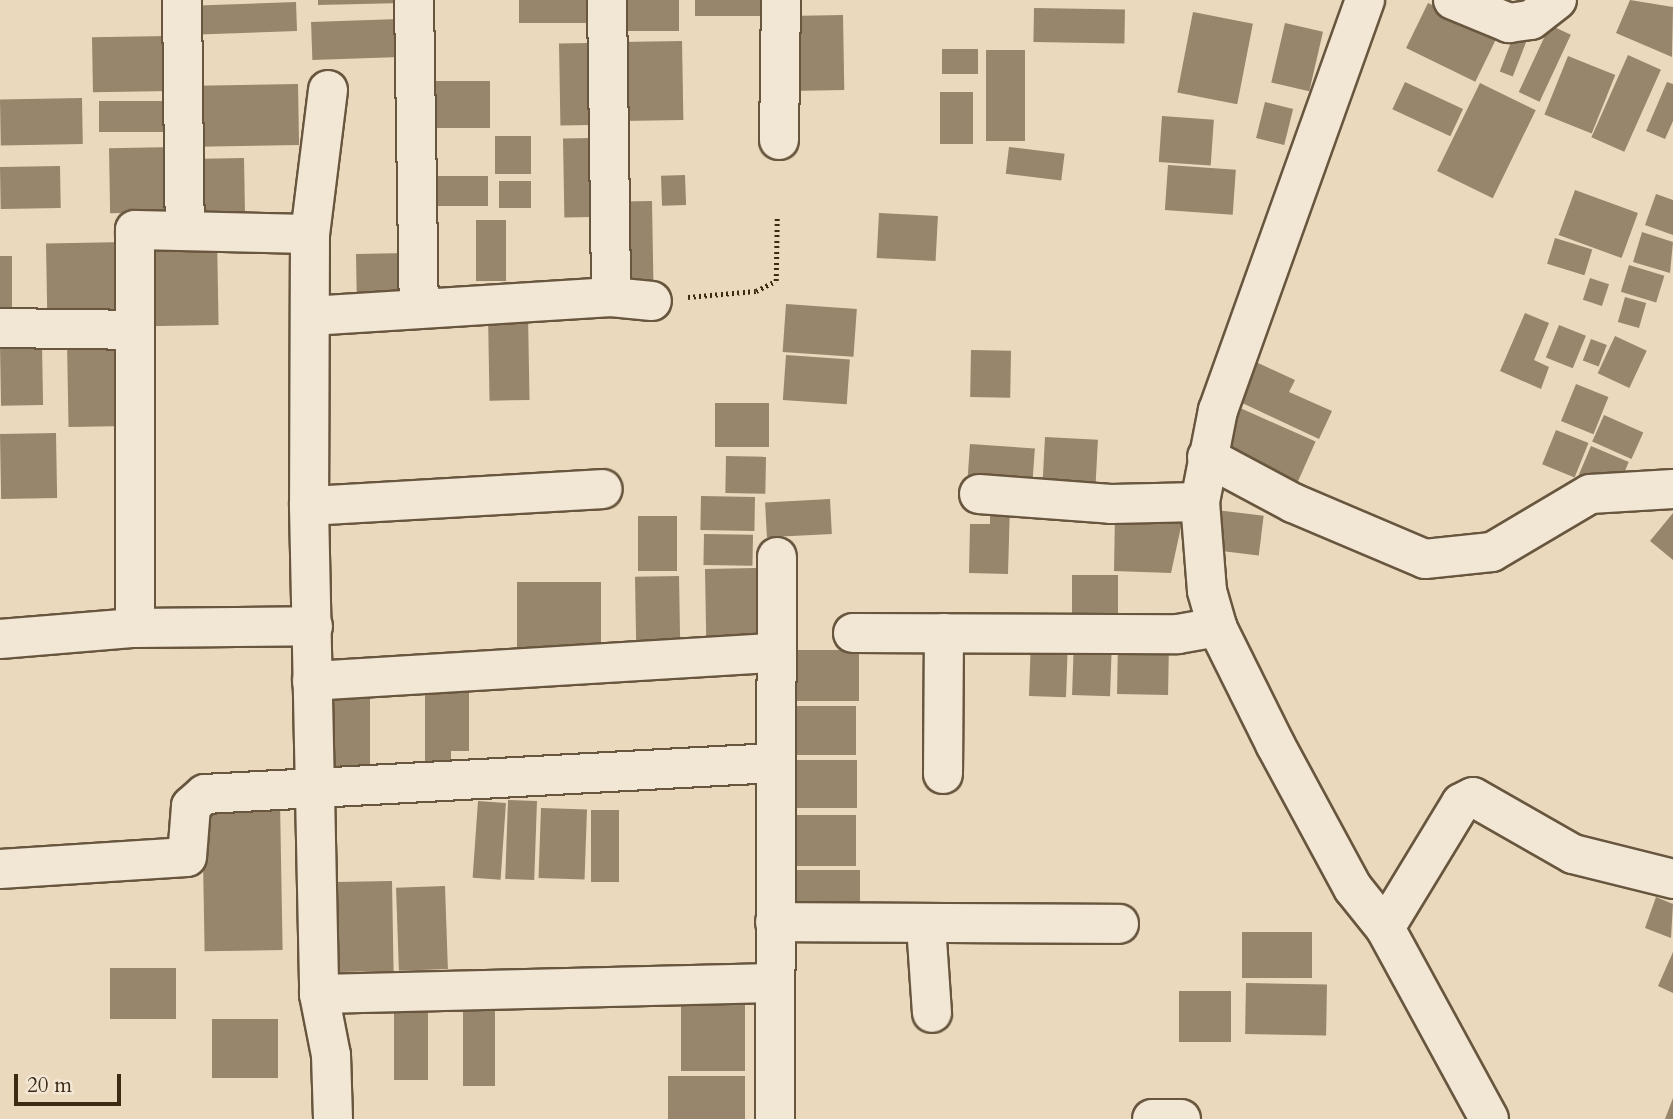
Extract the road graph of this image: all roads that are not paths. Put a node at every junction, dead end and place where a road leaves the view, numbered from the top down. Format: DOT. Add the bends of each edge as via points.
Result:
graph roads {
  1 [pos="183,0"];
  2 [pos="414,0"];
  3 [pos="607,0"];
  4 [pos="781,0"];
  5 [pos="1365,0"];
  6 [pos="1453,0"];
  7 [pos="1557,0"];
  8 [pos="328,90"];
  9 [pos="779,140"];
  10 [pos="185,230"];
  11 [pos="310,234"];
  12 [pos="611,297"];
  13 [pos="652,300"];
  14 [pos="419,306"];
  15 [pos="310,316"];
  16 [pos="0,328"];
  17 [pos="135,330"];
  18 [pos="1207,457"];
  19 [pos="603,489"];
  20 [pos="1673,489"];
  21 [pos="979,495"];
  22 [pos="1200,502"];
  23 [pos="309,506"];
  24 [pos="777,557"];
  25 [pos="313,626"];
  26 [pos="1217,627"];
  27 [pos="135,628"];
  28 [pos="853,633"];
  29 [pos="944,633"];
  30 [pos="0,639"];
  31 [pos="775,653"];
  32 [pos="312,681"];
  33 [pos="774,763"];
  34 [pos="943,774"];
  35 [pos="314,791"];
  36 [pos="0,869"];
  37 [pos="1673,878"];
  38 [pos="775,922"];
  39 [pos="1119,924"];
  40 [pos="926,925"];
  41 [pos="1385,928"];
  42 [pos="775,983"];
  43 [pos="319,994"];
  44 [pos="932,1013"];
  45 [pos="333,1119"];
  46 [pos="775,1119"];
  47 [pos="795,1119"];
  48 [pos="1152,1119"];
  49 [pos="1181,1119"];
  50 [pos="1489,1119"];
  1 -- 10 [label="street"];
  2 -- 14 [label="street"];
  3 -- 12 [label="street"];
  4 -- 9 [label="street"];
  5 -- 18 [label="street" via="1218,410"];
  6 -- 7 [label="street" via="1509,23 1531,20"];
  8 -- 11 [label="street"];
  10 -- 11 [label="street"];
  10 -- 17 [label="street" via="135,230"];
  11 -- 15 [label="street"];
  12 -- 13 [label="street"];
  12 -- 14 [label="street"];
  14 -- 15 [label="street"];
  15 -- 23 [label="street"];
  16 -- 17 [label="street"];
  17 -- 27 [label="street"];
  18 -- 20 [label="street" via="1306,509 1425,559 1492,552 1590,494"];
  18 -- 22 [label="street"];
  19 -- 23 [label="street"];
  21 -- 22 [label="street" via="1111,504"];
  22 -- 26 [label="street" via="1207,591"];
  23 -- 25 [label="street"];
  24 -- 31 [label="street"];
  25 -- 27 [label="street"];
  25 -- 32 [label="street"];
  26 -- 29 [label="street" via="1178,634"];
  26 -- 41 [label="street" via="1353,888"];
  27 -- 30 [label="street"];
  28 -- 29 [label="street"];
  29 -- 34 [label="street"];
  31 -- 32 [label="street"];
  31 -- 33 [label="street"];
  32 -- 35 [label="street"];
  33 -- 35 [label="street"];
  33 -- 38 [label="street"];
  35 -- 36 [label="street" via="201,796 191,806 187,857"];
  35 -- 43 [label="street"];
  37 -- 41 [label="street" via="1573,855 1473,797 1461,803"];
  38 -- 40 [label="street"];
  38 -- 42 [label="street"];
  39 -- 40 [label="street"];
  40 -- 44 [label="street"];
  41 -- 50 [label="street"];
  42 -- 43 [label="street"];
  42 -- 46 [label="street"];
  43 -- 45 [label="street" via="331,1055"];
  46 -- 47 [label="street"];
  48 -- 49 [label="street"];
}
